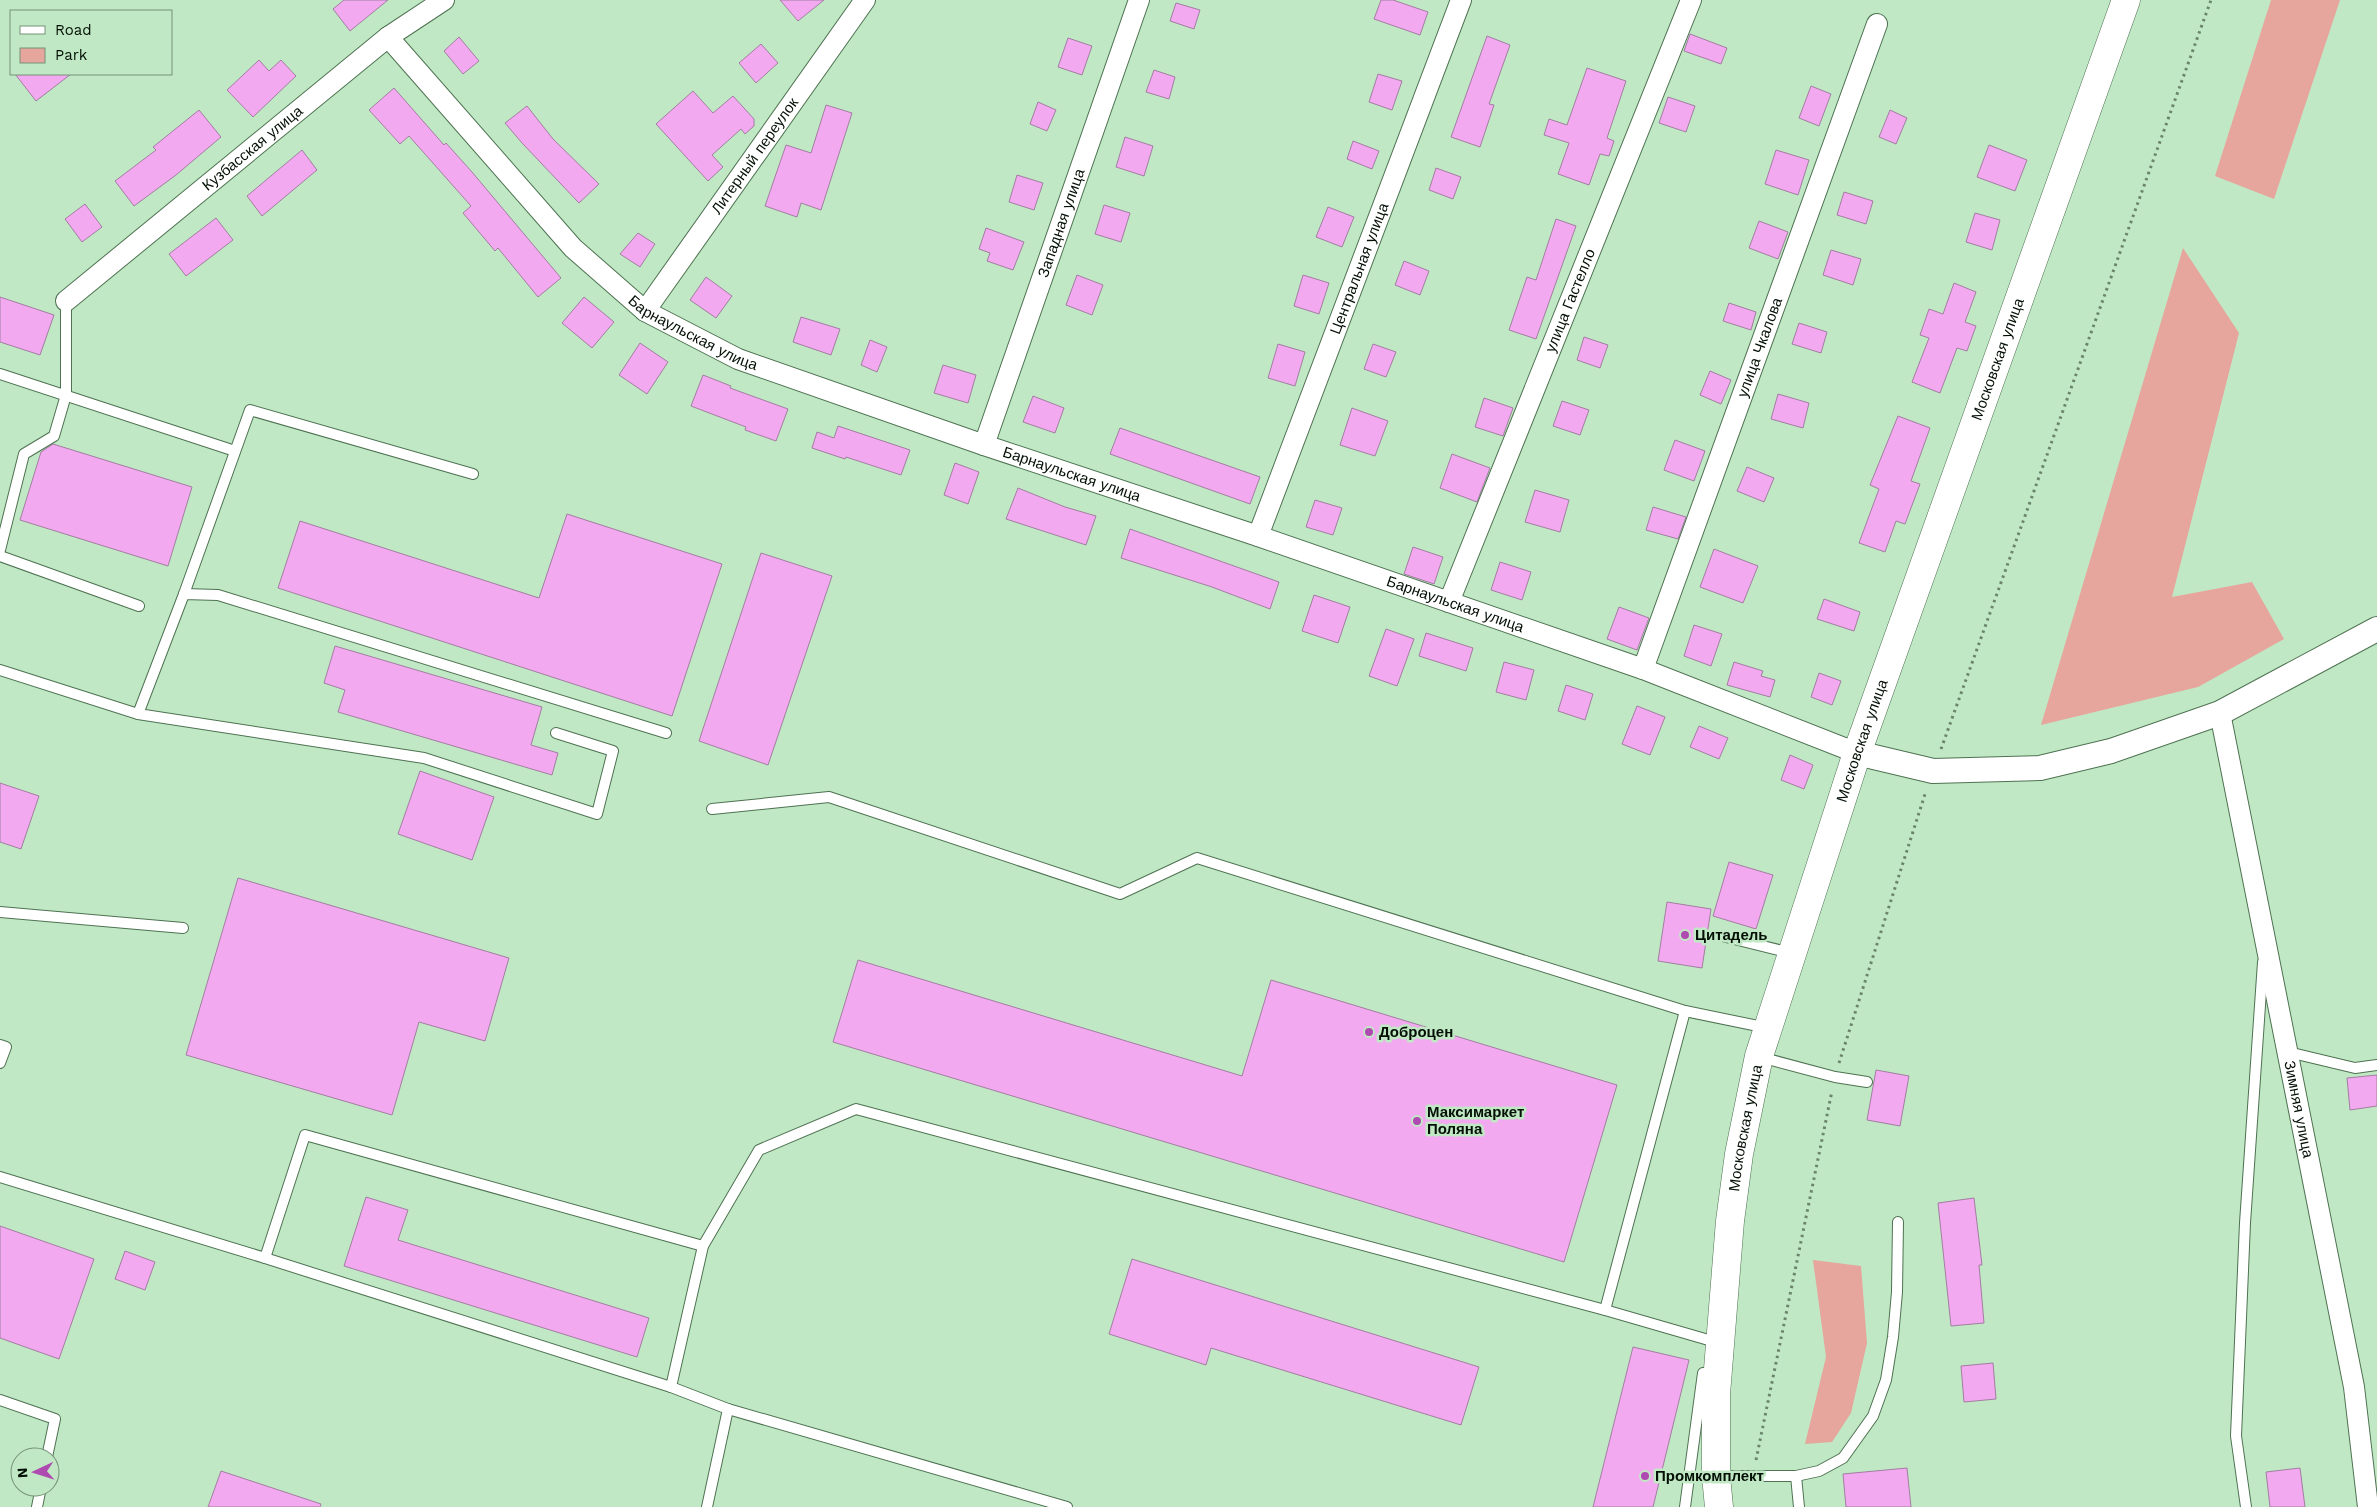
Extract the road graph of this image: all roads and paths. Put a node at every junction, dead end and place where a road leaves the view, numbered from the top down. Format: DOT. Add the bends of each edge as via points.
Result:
graph roads {
  1 [pos="444,0"];
  2 [pos="866,0"];
  3 [pos="1139,0"];
  4 [pos="1462,0"];
  5 [pos="1691,0"];
  6 [pos="2126,0"];
  7 [pos="2211,0"];
  8 [pos="1877,24"];
  9 [pos="388,37"];
  10 [pos="66,301"];
  11 [pos="644,311"];
  12 [pos="0,374"];
  13 [pos="66,395"];
  14 [pos="984,445"];
  15 [pos="235,451"];
  16 [pos="473,474"];
  17 [pos="1258,536"];
  18 [pos="0,550"];
  19 [pos="0,556"];
  20 [pos="184,594"];
  21 [pos="1449,602"];
  22 [pos="139,606"];
  23 [pos="2377,629"];
  24 [pos="1643,669"];
  25 [pos="0,670"];
  26 [pos="2220,713"];
  27 [pos="138,714"];
  28 [pos="556,733"];
  29 [pos="666,734"];
  30 [pos="1857,753"];
  31 [pos="1933,771"];
  32 [pos="712,809"];
  33 [pos="0,912"];
  34 [pos="183,928"];
  35 [pos="1722,936"];
  36 [pos="2264,941"];
  37 [pos="1792,953"];
  38 [pos="1685,1011"];
  39 [pos="1769,1028"];
  40 [pos="0,1045"];
  41 [pos="2288,1052"];
  42 [pos="1759,1056"];
  43 [pos="0,1063"];
  44 [pos="2377,1065"];
  45 [pos="1835,1077"];
  46 [pos="1867,1082"];
  47 [pos="0,1177"];
  48 [pos="1898,1222"];
  49 [pos="703,1246"];
  50 [pos="265,1258"];
  51 [pos="1606,1310"];
  52 [pos="1720,1343"];
  53 [pos="1703,1373"];
  54 [pos="671,1387"];
  55 [pos="0,1400"];
  56 [pos="728,1409"];
  57 [pos="49,1447"];
  58 [pos="1756,1462"];
  59 [pos="1716,1476"];
  60 [pos="1796,1476"];
  61 [pos="707,1507"];
  62 [pos="1067,1507"];
  63 [pos="1684,1507"];
  64 [pos="1719,1507"];
  65 [pos="1799,1507"];
  66 [pos="2246,1507"];
  67 [pos="2368,1507"];
  1 -- 9 [label="street, Кузбасская улица"];
  2 -- 11 [label="street, Литерный переулок"];
  3 -- 14 [label="street, Западная улица"];
  4 -- 17 [label="street, Центральная улица"];
  5 -- 21 [label="street, улица Гастелло"];
  6 -- 30 [label="main road, Московская улица"];
  7 -- 31 [label="path"];
  8 -- 24 [label="street, улица Чкалова"];
  9 -- 10 [label="street, Кузбасская улица"];
  9 -- 11 [label="street, Барнаульская улица" via="572,248"];
  10 -- 13 [label="lane"];
  11 -- 14 [label="street, Барнаульская улица" via="738,359"];
  12 -- 13 [label="lane"];
  13 -- 15 [label="lane"];
  13 -- 18 [label="lane" via="54,436 24,454"];
  14 -- 17 [label="street, Барнаульская улица"];
  15 -- 16 [label="lane" via="250,410"];
  15 -- 20 [label="lane"];
  17 -- 21 [label="street, Барнаульская улица"];
  19 -- 22 [label="lane"];
  20 -- 27 [label="lane"];
  20 -- 29 [label="lane" via="218,595"];
  21 -- 24 [label="street, Барнаульская улица"];
  23 -- 26 [label="street"];
  24 -- 30 [label="street, Барнаульская улица"];
  25 -- 27 [label="lane"];
  26 -- 31 [label="street" via="2111,751 2040,768"];
  26 -- 36 [label="street, Зимняя улица"];
  27 -- 28 [label="lane" via="424,758 598,814 613,751"];
  30 -- 31 [label="street"];
  30 -- 37 [label="main road, Московская улица"];
  31 -- 45 [label="path"];
  32 -- 38 [label="lane" via="829,797 1120,894 1197,858"];
  33 -- 34 [label="lane"];
  35 -- 37 [label="lane"];
  36 -- 41 [label="street, Зимняя улица"];
  36 -- 66 [label="lane" via="2245,1223 2236,1436"];
  37 -- 39 [label="main road, Московская улица"];
  38 -- 39 [label="lane"];
  38 -- 51 [label="lane"];
  39 -- 42 [label="main road, Московская улица"];
  40 -- 43 [label="lane" via="6,1047"];
  41 -- 44 [label="lane" via="2355,1068"];
  41 -- 67 [label="street, Зимняя улица" via="2354,1387"];
  42 -- 45 [label="lane"];
  42 -- 52 [label="main road, Московская улица" via="1739,1154"];
  45 -- 46 [label="lane"];
  45 -- 58 [label="path"];
  47 -- 50 [label="lane"];
  48 -- 60 [label="lane" via="1893,1337 1886,1380 1873,1416 1843,1458 1819,1471"];
  49 -- 50 [label="lane" via="305,1135"];
  49 -- 51 [label="lane" via="759,1150 856,1109"];
  49 -- 54 [label="lane"];
  50 -- 54 [label="lane"];
  51 -- 52 [label="lane"];
  52 -- 59 [label="main road, Московская улица"];
  53 -- 63 [label="lane"];
  54 -- 56 [label="lane"];
  55 -- 57 [label="lane" via="55,1418"];
  56 -- 61 [label="lane"];
  56 -- 62 [label="lane"];
  59 -- 60 [label="lane"];
  59 -- 64 [label="main road, Московская улица"];
  60 -- 65 [label="lane"];
}
